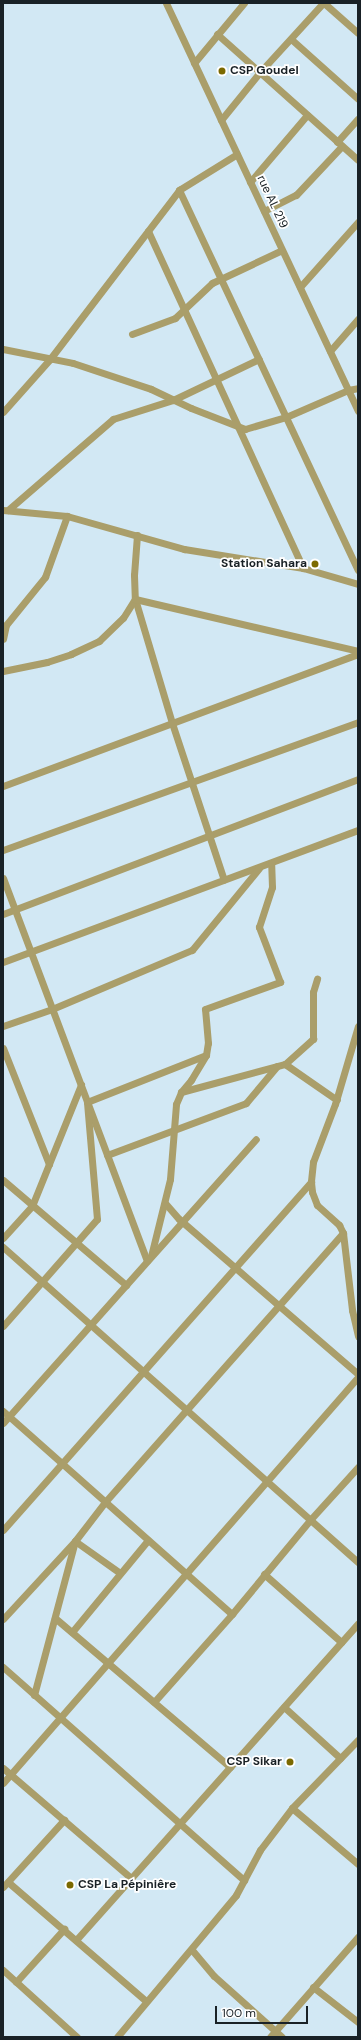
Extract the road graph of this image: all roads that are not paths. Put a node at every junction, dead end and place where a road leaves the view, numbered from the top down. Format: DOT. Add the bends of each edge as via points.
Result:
graph roads {
  1 [pos="166,3"];
  2 [pos="244,3"];
  3 [pos="323,3"];
  4 [pos="358,33"];
  5 [pos="217,34"];
  6 [pos="291,39"];
  7 [pos="194,63"];
  8 [pos="260,72"];
  9 [pos="358,99"];
  10 [pos="308,115"];
  11 [pos="358,119"];
  12 [pos="221,120"];
  13 [pos="340,144"];
  14 [pos="237,154"];
  15 [pos="358,160"];
  16 [pos="250,182"];
  17 [pos="179,190"];
  18 [pos="264,211"];
  19 [pos="358,222"];
  20 [pos="148,231"];
  21 [pos="282,250"];
  22 [pos="221,278"];
  23 [pos="300,288"];
  24 [pos="184,309"];
  25 [pos="358,319"];
  26 [pos="132,334"];
  27 [pos="3,350"];
  28 [pos="330,351"];
  29 [pos="50,359"];
  30 [pos="259,360"];
  31 [pos="216,380"];
  32 [pos="358,388"];
  33 [pos="348,390"];
  34 [pos="173,400"];
  35 [pos="358,411"];
  36 [pos="3,412"];
  37 [pos="286,417"];
  38 [pos="237,425"];
  39 [pos="5,510"];
  40 [pos="67,516"];
  41 [pos="137,535"];
  42 [pos="303,568"];
  43 [pos="358,570"];
  44 [pos="358,584"];
  45 [pos="135,599"];
  46 [pos="3,638"];
  47 [pos="358,653"];
  48 [pos="3,670"];
  49 [pos="358,722"];
  50 [pos="172,723"];
  51 [pos="358,779"];
  52 [pos="192,782"];
  53 [pos="3,786"];
  54 [pos="358,830"];
  55 [pos="210,835"];
  56 [pos="3,850"];
  57 [pos="270,862"];
  58 [pos="259,867"];
  59 [pos="3,878"];
  60 [pos="224,880"];
  61 [pos="15,909"];
  62 [pos="3,914"];
  63 [pos="31,952"];
  64 [pos="3,962"];
  65 [pos="317,979"];
  66 [pos="52,1009"];
  67 [pos="3,1026"];
  68 [pos="358,1026"];
  69 [pos="3,1048"];
  70 [pos="206,1055"];
  71 [pos="281,1065"];
  72 [pos="81,1085"];
  73 [pos="181,1092"];
  74 [pos="337,1100"];
  75 [pos="88,1102"];
  76 [pos="173,1130"];
  77 [pos="256,1139"];
  78 [pos="108,1155"];
  79 [pos="49,1164"];
  80 [pos="3,1180"];
  81 [pos="311,1182"];
  82 [pos="165,1203"];
  83 [pos="32,1206"];
  84 [pos="182,1222"];
  85 [pos="343,1233"];
  86 [pos="3,1238"];
  87 [pos="77,1242"];
  88 [pos="3,1247"];
  89 [pos="149,1259"];
  90 [pos="235,1267"];
  91 [pos="42,1282"];
  92 [pos="126,1285"];
  93 [pos="279,1305"];
  94 [pos="91,1325"];
  95 [pos="3,1326"];
  96 [pos="358,1336"];
  97 [pos="143,1371"];
  98 [pos="358,1375"];
  99 [pos="186,1410"];
  100 [pos="3,1411"];
  101 [pos="9,1416"];
  102 [pos="3,1423"];
  103 [pos="62,1463"];
  104 [pos="358,1467"];
  105 [pos="267,1481"];
  106 [pos="105,1502"];
  107 [pos="310,1520"];
  108 [pos="3,1530"];
  109 [pos="148,1540"];
  110 [pos="75,1541"];
  111 [pos="358,1562"];
  112 [pos="120,1573"];
  113 [pos="185,1573"];
  114 [pos="264,1574"];
  115 [pos="232,1614"];
  116 [pos="55,1618"];
  117 [pos="3,1619"];
  118 [pos="358,1623"];
  119 [pos="72,1632"];
  120 [pos="341,1642"];
  121 [pos="108,1663"];
  122 [pos="3,1667"];
  123 [pos="34,1695"];
  124 [pos="154,1702"];
  125 [pos="284,1707"];
  126 [pos="60,1718"];
  127 [pos="358,1740"];
  128 [pos="340,1758"];
  129 [pos="230,1767"];
  130 [pos="3,1768"];
  131 [pos="10,1774"];
  132 [pos="3,1783"];
  133 [pos="292,1808"];
  134 [pos="64,1820"];
  135 [pos="180,1824"];
  136 [pos="358,1864"];
  137 [pos="131,1878"];
  138 [pos="244,1880"];
  139 [pos="5,1885"];
  140 [pos="64,1930"];
  141 [pos="76,1940"];
  142 [pos="357,1941"];
  143 [pos="192,1950"];
  144 [pos="3,1970"];
  145 [pos="16,1982"];
  146 [pos="313,1987"];
  147 [pos="146,2001"];
  148 [pos="358,2022"];
  149 [pos="275,2031"];
  150 [pos="77,2037"];
  151 [pos="117,2037"];
  152 [pos="270,2037"];
  153 [pos="282,2037"];
  1 -- 7 [label="street, rue AL 219"];
  2 -- 5 [label="street"];
  3 -- 4 [label="street"];
  3 -- 6 [label="street"];
  5 -- 7 [label="street"];
  5 -- 8 [label="street"];
  6 -- 8 [label="street"];
  6 -- 9 [label="street"];
  7 -- 12 [label="street, rue AL 219"];
  8 -- 10 [label="street"];
  8 -- 12 [label="street"];
  10 -- 13 [label="street"];
  10 -- 16 [label="street"];
  11 -- 13 [label="street"];
  12 -- 14 [label="street, rue AL 219"];
  13 -- 15 [label="street"];
  13 -- 18 [label="street" via="296,195"];
  14 -- 16 [label="street, rue AL 219"];
  14 -- 17 [label="street"];
  16 -- 18 [label="street, rue AL 219"];
  17 -- 20 [label="street"];
  17 -- 22 [label="street"];
  18 -- 21 [label="street, rue AL 219"];
  19 -- 23 [label="street"];
  20 -- 24 [label="street"];
  20 -- 29 [label="street"];
  21 -- 22 [label="street"];
  21 -- 23 [label="street, rue AL 219"];
  22 -- 24 [label="street" via="212,282"];
  22 -- 30 [label="street"];
  23 -- 28 [label="street, rue AL 219"];
  24 -- 26 [label="street" via="175,318"];
  24 -- 31 [label="street"];
  25 -- 28 [label="street"];
  27 -- 29 [label="street"];
  28 -- 33 [label="street, rue AL 219"];
  29 -- 34 [label="street" via="73,363 151,389"];
  29 -- 36 [label="street"];
  30 -- 31 [label="street"];
  30 -- 37 [label="street"];
  31 -- 34 [label="street"];
  31 -- 38 [label="street"];
  32 -- 33 [label="street"];
  33 -- 35 [label="street, rue AL 219"];
  33 -- 37 [label="street"];
  34 -- 38 [label="street"];
  34 -- 39 [label="street" via="113,419"];
  37 -- 38 [label="street" via="245,428"];
  37 -- 43 [label="street"];
  38 -- 42 [label="street"];
  39 -- 40 [label="street"];
  40 -- 41 [label="street"];
  40 -- 46 [label="street" via="45,577 6,625"];
  41 -- 42 [label="street" via="184,549"];
  41 -- 45 [label="street"];
  42 -- 44 [label="street"];
  45 -- 47 [label="street"];
  45 -- 48 [label="street" via="123,618 99,641 47,662"];
  45 -- 50 [label="street"];
  47 -- 50 [label="street"];
  49 -- 52 [label="street"];
  50 -- 52 [label="street"];
  50 -- 53 [label="street"];
  51 -- 55 [label="street"];
  52 -- 55 [label="street"];
  52 -- 56 [label="street"];
  54 -- 57 [label="street"];
  55 -- 60 [label="street"];
  55 -- 61 [label="street"];
  57 -- 58 [label="street"];
  57 -- 70 [label="street" via="272,887 259,927 280,982 205,1009 208,1044"];
  58 -- 60 [label="street"];
  58 -- 66 [label="street" via="192,950"];
  59 -- 61 [label="street"];
  60 -- 63 [label="street"];
  61 -- 62 [label="street"];
  61 -- 63 [label="street"];
  63 -- 64 [label="street"];
  63 -- 66 [label="street"];
  65 -- 71 [label="street" via="313,992 313,1039"];
  66 -- 67 [label="street"];
  66 -- 72 [label="street"];
  68 -- 74 [label="street"];
  69 -- 79 [label="street"];
  70 -- 73 [label="street"];
  70 -- 75 [label="street"];
  71 -- 73 [label="street"];
  71 -- 74 [label="street"];
  71 -- 76 [label="street" via="246,1103"];
  72 -- 75 [label="street"];
  72 -- 79 [label="street"];
  73 -- 76 [label="street" via="176,1104"];
  74 -- 81 [label="street" via="313,1162"];
  75 -- 78 [label="street"];
  75 -- 87 [label="street" via="97,1219"];
  76 -- 78 [label="street"];
  76 -- 82 [label="street" via="170,1179"];
  77 -- 84 [label="street"];
  78 -- 89 [label="street"];
  79 -- 83 [label="street"];
  80 -- 83 [label="street"];
  81 -- 85 [label="street" via="317,1205"];
  81 -- 90 [label="street"];
  82 -- 84 [label="street"];
  82 -- 89 [label="street"];
  83 -- 86 [label="street"];
  83 -- 87 [label="street"];
  84 -- 89 [label="street"];
  84 -- 90 [label="street"];
  85 -- 93 [label="street"];
  85 -- 96 [label="street" via="352,1310"];
  87 -- 91 [label="street"];
  87 -- 92 [label="street"];
  88 -- 91 [label="street"];
  89 -- 92 [label="street"];
  90 -- 93 [label="street"];
  90 -- 97 [label="street"];
  91 -- 94 [label="street"];
  91 -- 95 [label="street"];
  92 -- 94 [label="street"];
  93 -- 98 [label="street"];
  93 -- 99 [label="street"];
  94 -- 97 [label="street"];
  94 -- 101 [label="street"];
  97 -- 99 [label="street"];
  97 -- 103 [label="street"];
  98 -- 105 [label="street"];
  99 -- 105 [label="street"];
  99 -- 106 [label="street"];
  100 -- 101 [label="street"];
  101 -- 102 [label="street"];
  101 -- 103 [label="street"];
  103 -- 106 [label="street"];
  103 -- 108 [label="street"];
  104 -- 107 [label="street"];
  105 -- 107 [label="street"];
  105 -- 113 [label="street"];
  106 -- 109 [label="street"];
  106 -- 110 [label="street"];
  107 -- 111 [label="street"];
  107 -- 114 [label="street"];
  109 -- 112 [label="street"];
  109 -- 113 [label="street"];
  110 -- 112 [label="street"];
  110 -- 116 [label="street"];
  110 -- 117 [label="street"];
  112 -- 119 [label="street"];
  113 -- 115 [label="street"];
  113 -- 121 [label="street"];
  114 -- 115 [label="street"];
  114 -- 120 [label="street"];
  115 -- 124 [label="street"];
  116 -- 119 [label="street"];
  116 -- 123 [label="street"];
  118 -- 120 [label="street"];
  119 -- 121 [label="street"];
  120 -- 125 [label="street"];
  121 -- 124 [label="street"];
  121 -- 126 [label="street"];
  122 -- 123 [label="street"];
  123 -- 126 [label="street"];
  124 -- 129 [label="street"];
  125 -- 128 [label="street"];
  125 -- 129 [label="street"];
  126 -- 131 [label="street"];
  126 -- 135 [label="street"];
  127 -- 128 [label="street"];
  128 -- 133 [label="street"];
  129 -- 135 [label="street"];
  130 -- 131 [label="street"];
  131 -- 132 [label="street"];
  131 -- 134 [label="street"];
  133 -- 136 [label="street"];
  133 -- 138 [label="street" via="260,1850"];
  134 -- 137 [label="street"];
  134 -- 139 [label="street"];
  135 -- 137 [label="street"];
  135 -- 138 [label="street"];
  137 -- 141 [label="street"];
  138 -- 143 [label="street" via="236,1895"];
  139 -- 140 [label="street"];
  140 -- 141 [label="street"];
  140 -- 145 [label="street"];
  141 -- 147 [label="street"];
  142 -- 146 [label="street"];
  143 -- 147 [label="street"];
  143 -- 149 [label="street" via="214,1976"];
  144 -- 145 [label="street"];
  145 -- 150 [label="street"];
  146 -- 148 [label="street"];
  146 -- 149 [label="street"];
  147 -- 151 [label="street"];
  149 -- 152 [label="street"];
  149 -- 153 [label="street"];
}
